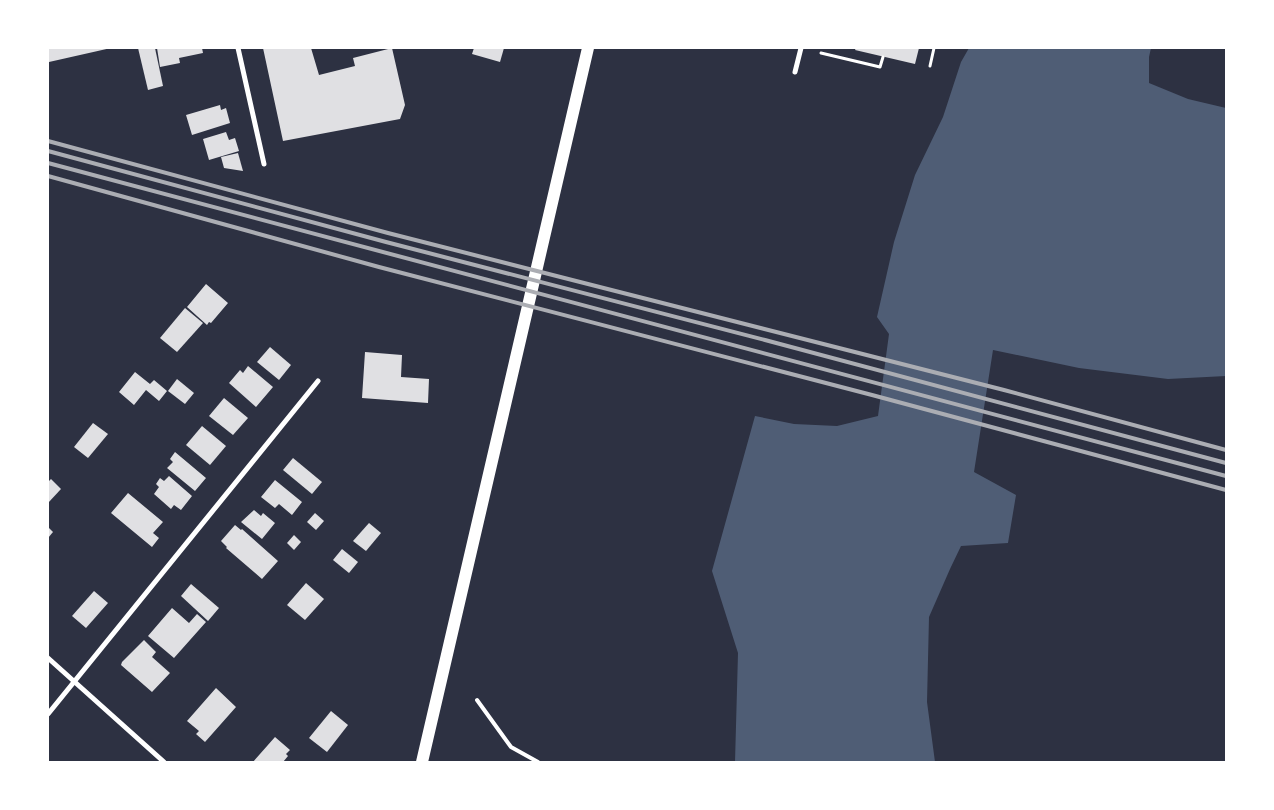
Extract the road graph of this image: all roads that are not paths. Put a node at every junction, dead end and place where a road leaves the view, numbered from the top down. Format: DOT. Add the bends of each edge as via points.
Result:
graph roads {
  1 [pos="238,48"];
  2 [pos="588,48"];
  3 [pos="800,48"];
  4 [pos="795,72"];
  5 [pos="264,164"];
  6 [pos="318,381"];
  7 [pos="48,658"];
  8 [pos="74,682"];
  9 [pos="477,700"];
  10 [pos="48,714"];
  11 [pos="164,762"];
  12 [pos="422,762"];
  13 [pos="538,762"];
  1 -- 5 [label="street"];
  2 -- 12 [label="main road"];
  3 -- 4 [label="street"];
  6 -- 8 [label="street"];
  7 -- 8 [label="street"];
  8 -- 10 [label="street"];
  8 -- 11 [label="street"];
  9 -- 13 [label="lane" via="511,747"];
}
